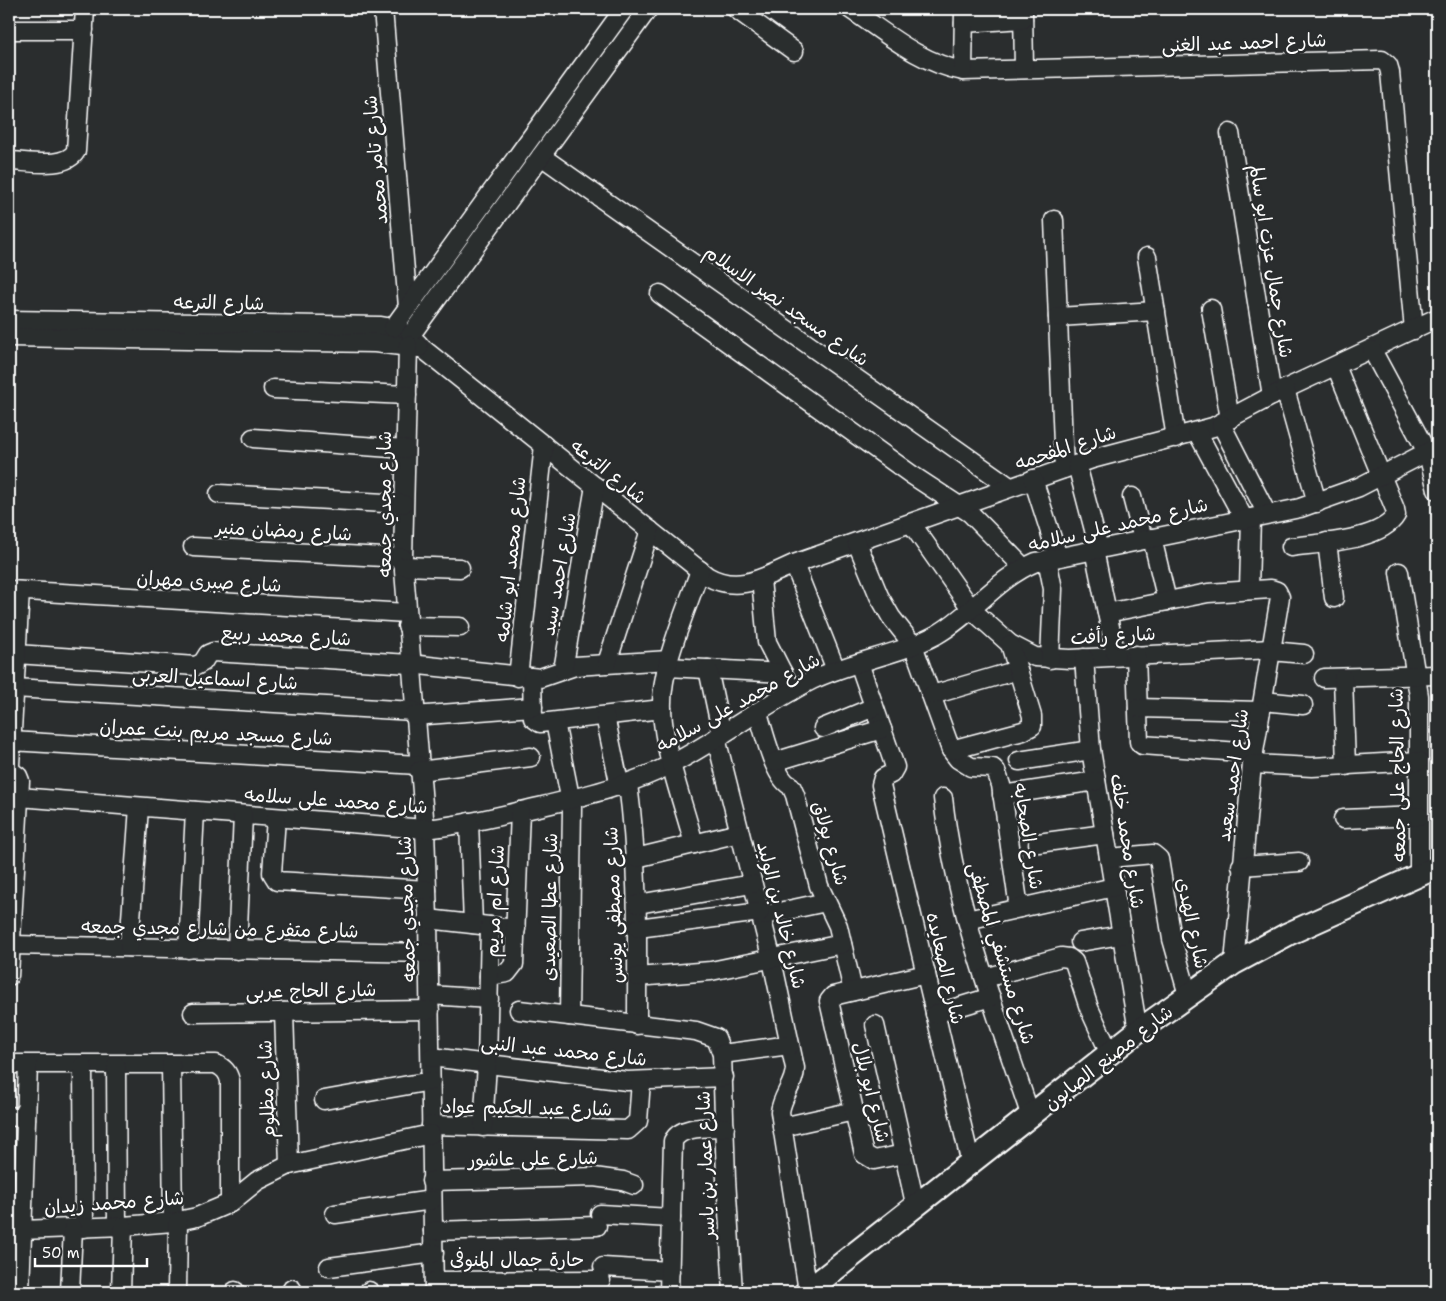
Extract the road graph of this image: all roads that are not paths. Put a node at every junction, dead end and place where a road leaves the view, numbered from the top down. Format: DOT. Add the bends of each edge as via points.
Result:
graph roads {
  1 [pos="85,9"];
  2 [pos="383,9"];
  3 [pos="624,9"];
  4 [pos="648,9"];
  5 [pos="736,9"];
  6 [pos="850,9"];
  7 [pos="963,13"];
  8 [pos="1023,14"];
  9 [pos="9,30"];
  10 [pos="84,30"];
  11 [pos="794,51"];
  12 [pos="1024,70"];
  13 [pos="964,71"];
  14 [pos="1230,133"];
  15 [pos="541,156"];
  16 [pos="9,161"];
  17 [pos="1054,220"];
  18 [pos="1147,256"];
  19 [pos="660,294"];
  20 [pos="408,307"];
  21 [pos="1211,310"];
  22 [pos="1156,311"];
  23 [pos="1058,317"];
  24 [pos="9,320"];
  25 [pos="1436,320"];
  26 [pos="393,328"];
  27 [pos="1414,330"];
  28 [pos="9,337"];
  29 [pos="413,343"];
  30 [pos="1372,350"];
  31 [pos="1336,366"];
  32 [pos="273,389"];
  33 [pos="1278,393"];
  34 [pos="406,395"];
  35 [pos="1225,422"];
  36 [pos="1197,432"];
  37 [pos="253,438"];
  38 [pos="1176,438"];
  39 [pos="544,445"];
  40 [pos="405,449"];
  41 [pos="1432,450"];
  42 [pos="1070,467"];
  43 [pos="1382,477"];
  44 [pos="1033,479"];
  45 [pos="595,486"];
  46 [pos="1010,487"];
  47 [pos="1437,490"];
  48 [pos="219,494"];
  49 [pos="1132,496"];
  50 [pos="1317,503"];
  51 [pos="403,504"];
  52 [pos="960,506"];
  53 [pos="1254,517"];
  54 [pos="911,523"];
  55 [pos="650,530"];
  56 [pos="1148,538"];
  57 [pos="1327,542"];
  58 [pos="856,543"];
  59 [pos="194,546"];
  60 [pos="1290,547"];
  61 [pos="1096,549"];
  62 [pos="1053,558"];
  63 [pos="403,562"];
  64 [pos="794,564"];
  65 [pos="460,568"];
  66 [pos="1023,568"];
  67 [pos="700,570"];
  68 [pos="1399,572"];
  69 [pos="761,579"];
  70 [pos="1249,588"];
  71 [pos="14,591"];
  72 [pos="1334,598"];
  73 [pos="1167,601"];
  74 [pos="972,610"];
  75 [pos="1107,613"];
  76 [pos="407,619"];
  77 [pos="460,628"];
  78 [pos="1010,644"];
  79 [pos="913,645"];
  80 [pos="1271,650"];
  81 [pos="16,654"];
  82 [pos="1136,654"];
  83 [pos="1304,654"];
  84 [pos="1116,656"];
  85 [pos="1084,658"];
  86 [pos="1050,659"];
  87 [pos="607,663"];
  88 [pos="668,663"];
  89 [pos="859,663"];
  90 [pos="410,664"];
  91 [pos="708,669"];
  92 [pos="563,670"];
  93 [pos="836,670"];
  94 [pos="1018,670"];
  95 [pos="783,673"];
  96 [pos="1437,675"];
  97 [pos="1417,676"];
  98 [pos="525,678"];
  99 [pos="1324,678"];
  100 [pos="1343,678"];
  101 [pos="14,688"];
  102 [pos="792,691"];
  103 [pos="932,695"];
  104 [pos="1303,705"];
  105 [pos="1262,706"];
  106 [pos="533,707"];
  107 [pos="874,707"];
  108 [pos="1138,708"];
  109 [pos="662,709"];
  110 [pos="414,713"];
  111 [pos="758,713"];
  112 [pos="605,716"];
  113 [pos="555,722"];
  114 [pos="823,728"];
  115 [pos="882,729"];
  116 [pos="719,737"];
  117 [pos="11,741"];
  118 [pos="951,750"];
  119 [pos="1091,750"];
  120 [pos="532,757"];
  121 [pos="1253,758"];
  122 [pos="1019,761"];
  123 [pos="1420,761"];
  124 [pos="774,762"];
  125 [pos="672,764"];
  126 [pos="1346,766"];
  127 [pos="9,768"];
  128 [pos="418,768"];
  129 [pos="1096,781"];
  130 [pos="624,785"];
  131 [pos="1002,795"];
  132 [pos="19,797"];
  133 [pos="943,798"];
  134 [pos="571,799"];
  135 [pos="139,807"];
  136 [pos="195,811"];
  137 [pos="520,812"];
  138 [pos="242,815"];
  139 [pos="1419,816"];
  140 [pos="276,818"];
  141 [pos="1343,819"];
  142 [pos="469,822"];
  143 [pos="425,828"];
  144 [pos="13,832"];
  145 [pos="740,833"];
  146 [pos="1105,834"];
  147 [pos="1038,843"];
  148 [pos="694,844"];
  149 [pos="636,858"];
  150 [pos="1109,858"];
  151 [pos="1299,862"];
  152 [pos="1241,866"];
  153 [pos="1428,871"];
  154 [pos="752,884"];
  155 [pos="1114,887"];
  156 [pos="427,890"];
  157 [pos="11,902"];
  158 [pos="826,902"];
  159 [pos="638,904"];
  160 [pos="1019,908"];
  161 [pos="760,914"];
  162 [pos="428,919"];
  163 [pos="966,920"];
  164 [pos="481,925"];
  165 [pos="638,928"];
  166 [pos="516,929"];
  167 [pos="1121,935"];
  168 [pos="1080,942"];
  169 [pos="842,944"];
  170 [pos="10,945"];
  171 [pos="129,948"];
  172 [pos="188,949"];
  173 [pos="237,950"];
  174 [pos="429,954"];
  175 [pos="772,960"];
  176 [pos="1234,963"];
  177 [pos="926,974"];
  178 [pos="9,976"];
  179 [pos="489,976"];
  180 [pos="637,977"];
  181 [pos="985,978"];
  182 [pos="853,991"];
  183 [pos="1188,995"];
  184 [pos="991,997"];
  185 [pos="489,1000"];
  186 [pos="430,1002"];
  187 [pos="519,1010"];
  188 [pos="284,1012"];
  189 [pos="193,1013"];
  190 [pos="935,1014"];
  191 [pos="569,1016"];
  192 [pos="875,1025"];
  193 [pos="637,1026"];
  194 [pos="1138,1031"];
  195 [pos="790,1045"];
  196 [pos="719,1046"];
  197 [pos="1110,1054"];
  198 [pos="431,1057"];
  199 [pos="9,1064"];
  200 [pos="116,1064"];
  201 [pos="171,1064"];
  202 [pos="487,1064"];
  203 [pos="28,1065"];
  204 [pos="83,1065"];
  205 [pos="724,1077"];
  206 [pos="431,1081"];
  207 [pos="641,1081"];
  208 [pos="324,1100"];
  209 [pos="854,1111"];
  210 [pos="17,1117"];
  211 [pos="1031,1117"];
  212 [pos="483,1127"];
  213 [pos="725,1127"];
  214 [pos="782,1127"];
  215 [pos="431,1130"];
  216 [pos="904,1154"];
  217 [pos="971,1164"];
  218 [pos="289,1165"];
  219 [pos="16,1169"];
  220 [pos="431,1182"];
  221 [pos="634,1185"];
  222 [pos="432,1200"];
  223 [pos="230,1202"];
  224 [pos="916,1208"];
  225 [pos="335,1214"];
  226 [pos="671,1218"];
  227 [pos="175,1222"];
  228 [pos="120,1227"];
  229 [pos="79,1228"];
  230 [pos="22,1230"];
  231 [pos="433,1231"];
  232 [pos="434,1253"];
  233 [pos="329,1267"];
  234 [pos="670,1271"];
  235 [pos="434,1287"];
  236 [pos="20,1292"];
  237 [pos="70,1292"];
  238 [pos="121,1292"];
  239 [pos="177,1292"];
  240 [pos="668,1292"];
  241 [pos="733,1292"];
  242 [pos="807,1292"];
  1 -- 10 [label="street"];
  2 -- 20 [label="street, شارع تامر محمد"];
  3 -- 20 [label="street"];
  4 -- 15 [label="street"];
  5 -- 11 [label="street"];
  6 -- 13 [label="street, شارع احمد عبد الغنى" via="929,61 944,68"];
  7 -- 8 [label="street"];
  7 -- 13 [label="street"];
  8 -- 12 [label="street"];
  9 -- 10 [label="street"];
  10 -- 16 [label="street" via="76,151 64,161"];
  12 -- 13 [label="street, شارع احمد عبد الغنى"];
  12 -- 27 [label="street, شارع احمد عبد الغنى" via="1379,59 1386,62 1390,72"];
  14 -- 33 [label="street, شارع جمال عزت ابو سالم"];
  15 -- 29 [label="street"];
  15 -- 46 [label="street, شارع مسجد نصر الاسلام"];
  17 -- 23 [label="street"];
  18 -- 22 [label="street"];
  19 -- 52 [label="street"];
  20 -- 26 [label="street"];
  21 -- 35 [label="street"];
  22 -- 23 [label="street"];
  22 -- 38 [label="street"];
  23 -- 42 [label="street"];
  24 -- 26 [label="street, شارع الترعه"];
  25 -- 27 [label="street, شارع المفحمه"];
  26 -- 29 [label="street, شارع الترعه"];
  27 -- 30 [label="street, شارع المفحمه"];
  28 -- 29 [label="street, شارع الترعه"];
  29 -- 34 [label="street, شارع مجدي جمعه"];
  29 -- 39 [label="street, شارع الترعه"];
  30 -- 31 [label="street, شارع المفحمه"];
  30 -- 41 [label="street"];
  31 -- 33 [label="street, شارع المفحمه"];
  31 -- 43 [label="street"];
  32 -- 34 [label="street"];
  33 -- 35 [label="street, شارع المفحمه"];
  33 -- 50 [label="street, شارع جمال عزت ابو سالم"];
  34 -- 40 [label="street, شارع مجدي جمعه"];
  35 -- 36 [label="street, شارع المفحمه"];
  35 -- 53 [label="street"];
  36 -- 38 [label="street, شارع المفحمه"];
  36 -- 53 [label="street"];
  37 -- 40 [label="street"];
  38 -- 42 [label="street, شارع المفحمه"];
  39 -- 45 [label="street, شارع الترعه"];
  39 -- 98 [label="street, شارع محمد ابو شامه"];
  40 -- 51 [label="street, شارع مجدي جمعه"];
  41 -- 43 [label="street, شارع محمد على سلامه"];
  41 -- 47 [label="street"];
  42 -- 44 [label="street, شارع المفحمه"];
  42 -- 61 [label="street"];
  43 -- 50 [label="street, شارع محمد على سلامه"];
  43 -- 57 [label="street" via="1395,509 1392,522 1386,528 1369,534"];
  44 -- 46 [label="street, شارع المفحمه"];
  44 -- 62 [label="street"];
  45 -- 55 [label="street, شارع الترعه"];
  45 -- 92 [label="street, شارع احمد سيد"];
  46 -- 52 [label="street, شارع المفحمه"];
  48 -- 51 [label="street"];
  49 -- 56 [label="street"];
  50 -- 53 [label="street, شارع محمد على سلامه"];
  51 -- 63 [label="street, شارع مجدي جمعه"];
  52 -- 54 [label="street, شارع المفحمه"];
  52 -- 66 [label="street" via="981,522"];
  53 -- 56 [label="street, شارع محمد على سلامه"];
  53 -- 70 [label="street"];
  54 -- 58 [label="street, شارع المفحمه"];
  54 -- 74 [label="street, شارع رأفت"];
  55 -- 67 [label="street, شارع الترعه"];
  55 -- 87 [label="street"];
  56 -- 61 [label="street, شارع محمد على سلامه"];
  56 -- 73 [label="street"];
  57 -- 60 [label="street"];
  57 -- 72 [label="street"];
  58 -- 64 [label="street, شارع المفحمه"];
  58 -- 79 [label="street" via="879,596"];
  59 -- 63 [label="street, شارع رمضان منير"];
  61 -- 62 [label="street, شارع محمد على سلامه"];
  61 -- 75 [label="street"];
  62 -- 66 [label="street, شارع محمد على سلامه"];
  62 -- 86 [label="street"];
  63 -- 65 [label="street, شارع رمضان منير"];
  63 -- 76 [label="street, شارع مجدي جمعه"];
  64 -- 69 [label="street, شارع المفحمه"];
  64 -- 93 [label="street"];
  66 -- 74 [label="street, شارع محمد على سلامه" via="1008,577"];
  67 -- 69 [label="street, شارع المفحمه" via="724,584 743,585"];
  67 -- 88 [label="street"];
  68 -- 97 [label="street, شارع الحاج على جمعه"];
  69 -- 95 [label="street" via="765,634"];
  70 -- 73 [label="street"];
  70 -- 80 [label="street, شارع احمد سعيد" via="1271,589 1278,594"];
  71 -- 76 [label="street, شارع صبرى مهران"];
  71 -- 81 [label="street"];
  73 -- 75 [label="street"];
  74 -- 78 [label="street, شارع رأفت"];
  74 -- 79 [label="street, شارع محمد على سلامه" via="954,624"];
  75 -- 84 [label="street"];
  76 -- 77 [label="street, شارع صبرى مهران"];
  76 -- 90 [label="street, شارع مجدي جمعه"];
  78 -- 86 [label="street, شارع رأفت" via="1023,652"];
  78 -- 94 [label="street"];
  79 -- 89 [label="street, شارع محمد على سلامه"];
  79 -- 103 [label="street"];
  80 -- 82 [label="street, شارع رأفت"];
  80 -- 83 [label="street, شارع رأفت"];
  80 -- 105 [label="street, شارع احمد سعيد"];
  81 -- 90 [label="street, شارع محمد ربيع" via="196,666 214,652"];
  81 -- 101 [label="street"];
  82 -- 84 [label="street, شارع رأفت"];
  82 -- 108 [label="street"];
  84 -- 85 [label="street, شارع رأفت"];
  85 -- 86 [label="street, شارع رأفت"];
  85 -- 119 [label="street, شارع محمد خلف"];
  87 -- 88 [label="street, شارع محمد ربيع"];
  87 -- 92 [label="street, شارع محمد ربيع"];
  88 -- 91 [label="street, شارع محمد ربيع"];
  88 -- 109 [label="street"];
  89 -- 93 [label="street, شارع محمد على سلامه"];
  89 -- 107 [label="street"];
  90 -- 98 [label="street, شارع محمد ربيع"];
  90 -- 110 [label="street, شارع مجدي جمعه"];
  91 -- 95 [label="street, شارع محمد ربيع"];
  91 -- 116 [label="street, شارع خالد بن الوليد"];
  92 -- 98 [label="street, شارع محمد ربيع" via="548,677"];
  93 -- 102 [label="street, شارع محمد على سلامه"];
  94 -- 103 [label="street"];
  94 -- 118 [label="street" via="1033,719 1032,726"];
  95 -- 102 [label="street"];
  96 -- 97 [label="street"];
  97 -- 100 [label="street"];
  97 -- 123 [label="street, شارع الحاج على جمعه"];
  98 -- 106 [label="street, شارع محمد ابو شامه"];
  99 -- 100 [label="street"];
  100 -- 126 [label="street"];
  101 -- 110 [label="street, شارع اسماعيل العربى"];
  101 -- 117 [label="street"];
  102 -- 111 [label="street, شارع محمد على سلامه"];
  103 -- 118 [label="street"];
  104 -- 105 [label="street"];
  105 -- 108 [label="street"];
  105 -- 121 [label="street, شارع احمد سعيد"];
  106 -- 110 [label="street, شارع اسماعيل العربى"];
  106 -- 113 [label="street" via="533,718 537,722"];
  107 -- 114 [label="street"];
  107 -- 115 [label="street"];
  108 -- 121 [label="street" via="1139,742 1144,746"];
  109 -- 112 [label="street"];
  109 -- 125 [label="street"];
  110 -- 128 [label="street, شارع مجدي جمعه"];
  111 -- 116 [label="street, شارع محمد على سلامه"];
  111 -- 124 [label="street, شارع بولاق"];
  112 -- 113 [label="street"];
  112 -- 130 [label="street, شارع مصطفى يونس"];
  113 -- 134 [label="street, شارع عطا الصعيدى"];
  115 -- 124 [label="street"];
  115 -- 177 [label="street, شارع الصعايده" via="895,767 882,781"];
  116 -- 125 [label="street, شارع محمد على سلامه"];
  116 -- 145 [label="street, شارع خالد بن الوليد"];
  117 -- 127 [label="street"];
  117 -- 128 [label="street, شارع مسجد مريم بنت عمران"];
  118 -- 131 [label="street, شارع الصحابه" via="971,767 993,768"];
  119 -- 122 [label="street"];
  119 -- 129 [label="street, شارع محمد خلف"];
  120 -- 128 [label="street, شارع مسجد مريم بنت عمران"];
  121 -- 126 [label="street" via="1312,767"];
  121 -- 152 [label="street, شارع احمد سعيد"];
  123 -- 126 [label="street"];
  123 -- 139 [label="street, شارع الحاج على جمعه"];
  124 -- 158 [label="street, شارع بولاق" via="782,780 793,790"];
  125 -- 130 [label="street, شارع محمد على سلامه"];
  125 -- 148 [label="street"];
  127 -- 132 [label="street" via="20,779"];
  128 -- 143 [label="street, شارع مجدي جمعه"];
  129 -- 131 [label="street"];
  129 -- 146 [label="street, شارع محمد خلف"];
  130 -- 134 [label="street, شارع محمد على سلامه"];
  130 -- 149 [label="street, شارع مصطفى يونس"];
  131 -- 160 [label="street, شارع الصحابه"];
  132 -- 135 [label="street, شارع محمد على سلامه"];
  132 -- 144 [label="street"];
  133 -- 163 [label="street, شارع مستشفي المصطفى" via="952,860"];
  134 -- 137 [label="street, شارع محمد على سلامه"];
  134 -- 191 [label="street, شارع عطا الصعيدى"];
  135 -- 136 [label="street, شارع محمد على سلامه"];
  135 -- 171 [label="street"];
  136 -- 138 [label="street, شارع محمد على سلامه"];
  136 -- 172 [label="street"];
  137 -- 142 [label="street, شارع محمد على سلامه"];
  137 -- 166 [label="street, شارع ام مريم"];
  138 -- 140 [label="street, شارع محمد على سلامه"];
  138 -- 173 [label="street"];
  139 -- 141 [label="street"];
  139 -- 153 [label="street, شارع الحاج على جمعه"];
  140 -- 143 [label="street, شارع محمد على سلامه"];
  140 -- 156 [label="street" via="272,870 278,881"];
  142 -- 143 [label="street, شارع محمد على سلامه"];
  142 -- 164 [label="street"];
  143 -- 156 [label="street, شارع مجدي جمعه"];
  144 -- 157 [label="street"];
  145 -- 148 [label="street"];
  145 -- 154 [label="street, شارع خالد بن الوليد"];
  146 -- 147 [label="street"];
  146 -- 150 [label="street, شارع محمد خلف"];
  148 -- 149 [label="street"];
  149 -- 159 [label="street, شارع مصطفى يونس"];
  150 -- 155 [label="street, شارع محمد خلف"];
  150 -- 183 [label="street, شارع الهدى" via="1153,854 1159,859 1172,938"];
  151 -- 152 [label="street"];
  152 -- 176 [label="street, شارع احمد سعيد"];
  153 -- 176 [label="street, شارع مصنع الصابون" via="1288,934"];
  154 -- 159 [label="street"];
  154 -- 161 [label="street, شارع خالد بن الوليد"];
  155 -- 160 [label="street"];
  155 -- 167 [label="street, شارع محمد خلف"];
  156 -- 162 [label="street, شارع مجدي جمعه"];
  157 -- 170 [label="street"];
  158 -- 161 [label="street"];
  158 -- 169 [label="street, شارع بولاق" via="838,926"];
  159 -- 165 [label="street, شارع مصطفى يونس"];
  160 -- 163 [label="street"];
  161 -- 165 [label="street"];
  161 -- 175 [label="street, شارع خالد بن الوليد"];
  162 -- 164 [label="street"];
  162 -- 174 [label="street, شارع مجدي جمعه"];
  163 -- 181 [label="street, شارع مستشفي المصطفى"];
  164 -- 166 [label="street"];
  164 -- 179 [label="street"];
  165 -- 180 [label="street, شارع مصطفى يونس"];
  166 -- 179 [label="street, شارع ام مريم" via="515,958 511,969 501,976"];
  167 -- 168 [label="street"];
  167 -- 194 [label="street, شارع محمد خلف"];
  169 -- 175 [label="street"];
  169 -- 182 [label="street, شارع بولاق"];
  170 -- 171 [label="street, شارع متفرع من شارع مجدي جمعه"];
  170 -- 178 [label="street"];
  171 -- 172 [label="street, شارع متفرع من شارع مجدي جمعه"];
  172 -- 173 [label="street, شارع متفرع من شارع مجدي جمعه"];
  173 -- 174 [label="street, شارع متفرع من شارع مجدي جمعه"];
  174 -- 186 [label="street, شارع مجدي جمعه"];
  175 -- 180 [label="street" via="686,974"];
  175 -- 195 [label="street, شارع خالد بن الوليد"];
  176 -- 183 [label="street, شارع مصنع الصابون"];
  177 -- 182 [label="street"];
  177 -- 190 [label="street, شارع الصعايده"];
  179 -- 185 [label="street"];
  180 -- 193 [label="street, شارع مصطفى يونس"];
  181 -- 184 [label="street, شارع مستشفي المصطفى"];
  181 -- 197 [label="street" via="1061,957 1069,958 1074,962 1089,1008"];
  182 -- 209 [label="street, شارع ابو بلال" via="833,996 830,1007"];
  183 -- 194 [label="street, شارع مصنع الصابون"];
  184 -- 190 [label="street"];
  184 -- 211 [label="street, شارع مستشفي المصطفى"];
  185 -- 186 [label="street, شارع الحاج عربى"];
  185 -- 202 [label="street"];
  186 -- 188 [label="street, شارع الحاج عربى"];
  186 -- 198 [label="street, شارع مجدي جمعه"];
  187 -- 191 [label="street"];
  188 -- 189 [label="street, شارع الحاج عربى"];
  188 -- 218 [label="street, شارع مظلوم"];
  190 -- 217 [label="street, شارع الصعايده"];
  191 -- 193 [label="street"];
  192 -- 216 [label="street"];
  193 -- 196 [label="street" via="696,1031"];
  194 -- 197 [label="street, شارع مصنع الصابون"];
  195 -- 196 [label="street"];
  195 -- 214 [label="street, شارع خالد بن الوليد" via="795,1076 781,1100"];
  196 -- 205 [label="street, شارع عمار بن ياسر"];
  197 -- 211 [label="street, شارع مصنع الصابون"];
  198 -- 202 [label="street, شارع محمد عبد النبى"];
  198 -- 206 [label="street, شارع مجدي جمعه"];
  199 -- 203 [label="street"];
  200 -- 201 [label="street"];
  200 -- 204 [label="street"];
  200 -- 228 [label="street"];
  201 -- 223 [label="street" via="216,1064 226,1070 230,1081"];
  201 -- 227 [label="street"];
  202 -- 207 [label="street, شارع محمد عبد النبى"];
  202 -- 212 [label="street"];
  203 -- 204 [label="street"];
  203 -- 210 [label="street"];
  204 -- 229 [label="street"];
  205 -- 207 [label="street, شارع محمد عبد النبى"];
  205 -- 213 [label="street, شارع عمار بن ياسر"];
  206 -- 208 [label="street"];
  206 -- 215 [label="street, شارع مجدي جمعه"];
  207 -- 212 [label="street, شارع عبد الحكيم عواد" via="638,1121 628,1130"];
  209 -- 214 [label="street"];
  209 -- 216 [label="street, شارع ابو بلال" via="866,1157 878,1160"];
  210 -- 219 [label="street"];
  211 -- 217 [label="street, شارع مصنع الصابون"];
  212 -- 215 [label="street, شارع عبد الحكيم عواد"];
  213 -- 226 [label="street" via="688,1130 675,1136 672,1145"];
  213 -- 241 [label="street, شارع عمار بن ياسر"];
  214 -- 242 [label="street"];
  215 -- 218 [label="street, شارع محمد زيدان"];
  215 -- 220 [label="street, شارع مجدي جمعه"];
  216 -- 224 [label="street"];
  217 -- 224 [label="street, شارع مصنع الصابون"];
  218 -- 223 [label="street, شارع محمد زيدان" via="257,1181"];
  219 -- 230 [label="street"];
  220 -- 221 [label="street, شارع على عاشور" via="594,1177"];
  220 -- 222 [label="street, شارع مجدي جمعه"];
  222 -- 225 [label="street"];
  222 -- 231 [label="street, شارع مجدي جمعه"];
  223 -- 227 [label="street, شارع محمد زيدان" via="214,1211"];
  224 -- 242 [label="street, شارع مصنع الصابون"];
  226 -- 231 [label="street"];
  226 -- 234 [label="street"];
  227 -- 228 [label="street, شارع محمد زيدان"];
  227 -- 239 [label="street"];
  228 -- 229 [label="street, شارع محمد زيدان"];
  228 -- 238 [label="street"];
  229 -- 230 [label="street, شارع محمد زيدان"];
  229 -- 237 [label="street"];
  230 -- 236 [label="street"];
  231 -- 232 [label="street, شارع مجدي جمعه"];
  232 -- 233 [label="street"];
  232 -- 235 [label="street, شارع مجدي جمعه"];
  234 -- 235 [label="street, حارة جمال المنوفى"];
  234 -- 240 [label="street"];
}
